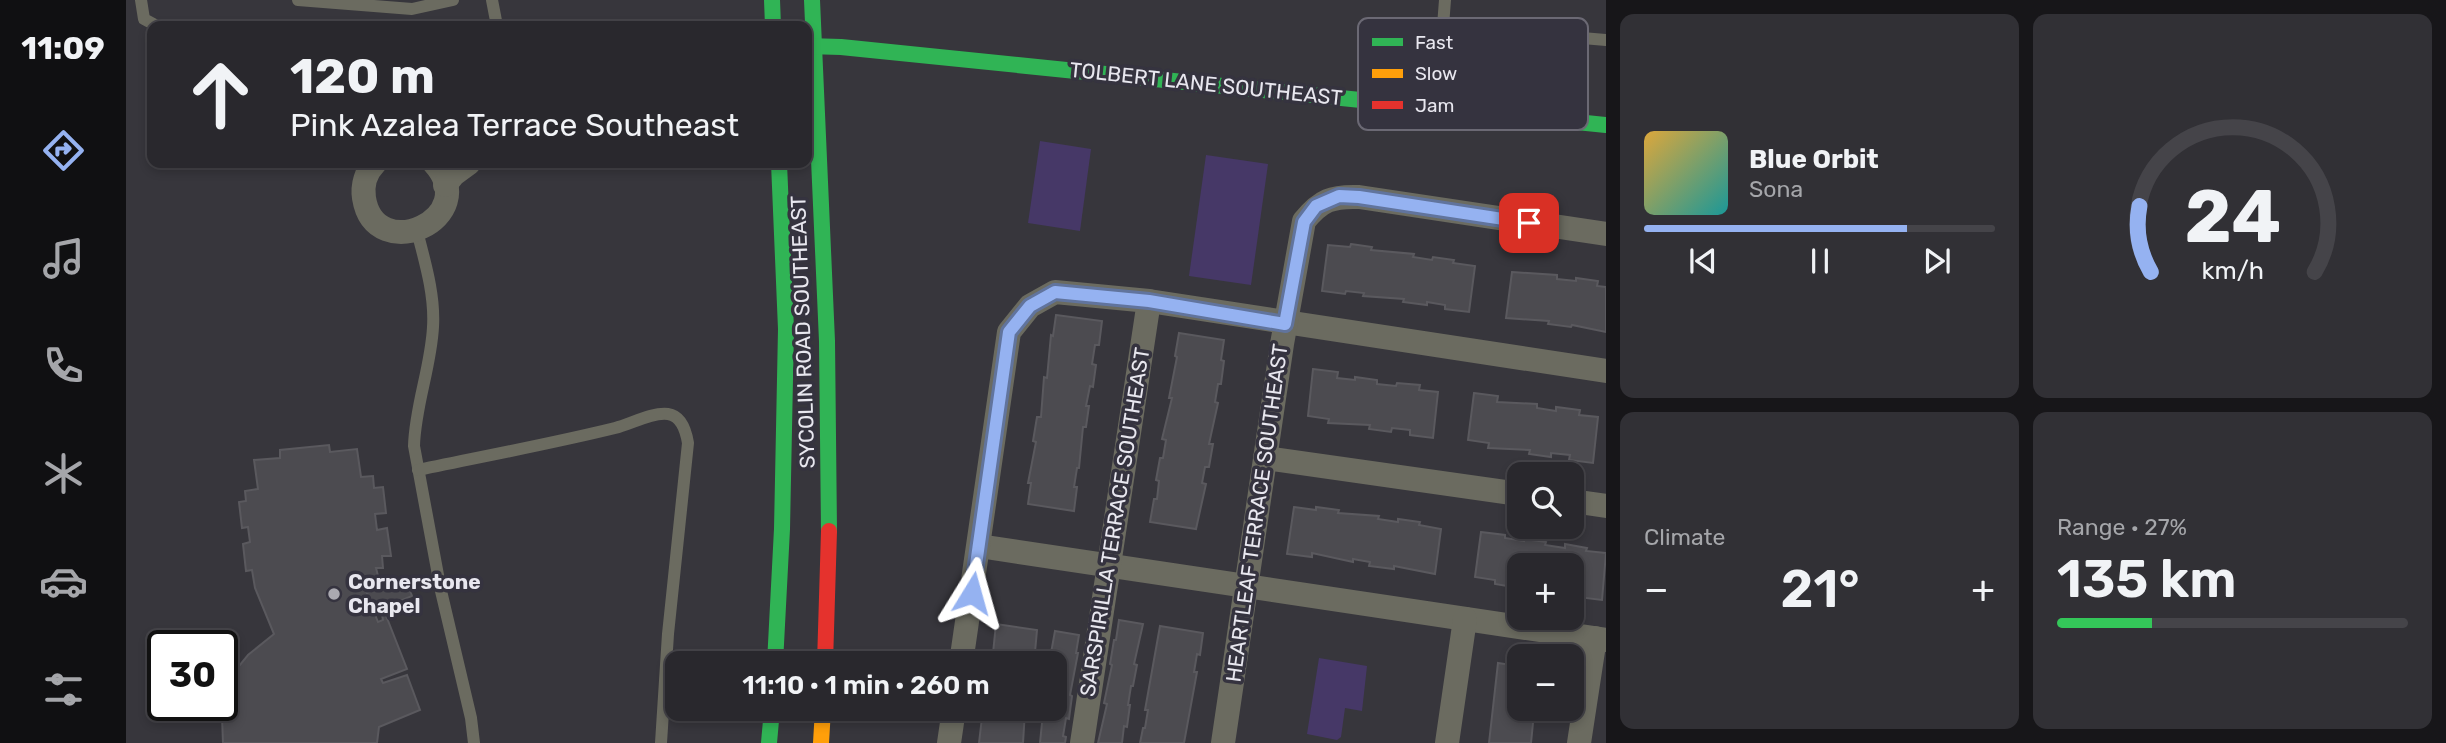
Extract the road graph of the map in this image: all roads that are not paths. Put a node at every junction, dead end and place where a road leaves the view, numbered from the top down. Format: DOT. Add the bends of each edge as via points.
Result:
graph roads {
  1 [pos="141,0"];
  2 [pos="298,0"];
  3 [pos="453,0"];
  4 [pos="492,0"];
  5 [pos="772,0"];
  6 [pos="812,0"];
  7 [pos="1445,0"];
  8 [pos="1444,18"];
  9 [pos="148,21"];
  10 [pos="496,21"];
  11 [pos="773,21"];
  12 [pos="812,21"];
  13 [pos="1588,38"];
  14 [pos="1606,40"];
  15 [pos="812,46"];
  16 [pos="812,59"];
  17 [pos="1358,91"];
  18 [pos="1588,122"];
  19 [pos="1606,125"];
  20 [pos="369,168"];
  21 [pos="438,168"];
  22 [pos="462,168"];
  23 [pos="779,168"];
  24 [pos="445,185"];
  25 [pos="417,231"];
  26 [pos="1606,234"];
  27 [pos="1149,301"];
  28 [pos="1285,324"];
  29 [pos="1606,372"];
  30 [pos="1265,458"];
  31 [pos="418,470"];
  32 [pos="1507,492"];
  33 [pos="1584,503"];
  34 [pos="1606,506"];
  35 [pos="979,546"];
  36 [pos="1108,566"];
  37 [pos="1247,586"];
  38 [pos="1465,619"];
  39 [pos="1600,639"];
  40 [pos="776,651"];
  41 [pos="825,651"];
  42 [pos="963,651"];
  43 [pos="771,721"];
  44 [pos="822,721"];
  45 [pos="952,721"];
  46 [pos="474,743"];
  47 [pos="660,743"];
  48 [pos="769,743"];
  49 [pos="821,743"];
  50 [pos="949,743"];
  51 [pos="1082,743"];
  52 [pos="1223,743"];
  53 [pos="1447,743"];
  54 [pos="1579,743"];
  1 -- 9 [label="lane"];
  2 -- 3 [label="lane" via="412,9"];
  4 -- 10 [label="lane"];
  5 -- 11 [label="main road"];
  6 -- 12 [label="main road, SYCOLIN ROAD SOUTHEAST"];
  7 -- 8 [label="lane"];
  13 -- 14 [label="lane"];
  15 -- 17 [label="main road, TOLBERT LANE SOUTHEAST"];
  16 -- 41 [label="main road, SYCOLIN ROAD SOUTHEAST" via="827,341"];
  18 -- 19 [label="main road, TOLBERT LANE SOUTHEAST"];
  20 -- 25 [label="street" via="363,192 371,216 388,229"];
  21 -- 24 [label="street"];
  22 -- 24 [label="street"];
  23 -- 40 [label="main road, SYCOLIN ROAD SOUTHEAST" via="786,329"];
  24 -- 25 [label="street" via="440,213"];
  25 -- 31 [label="lane" via="433,309 427,374 415,428"];
  26 -- 28 [label="street, HEARTLEAF TERRACE SOUTHEAST" via="1339,196 1316,206 1304,222"];
  27 -- 28 [label="street"];
  27 -- 35 [label="street" via="1055,292 1030,306 1009,332"];
  27 -- 36 [label="street, SARSPIRILLA TERRACE SOUTHEAST"];
  28 -- 29 [label="street"];
  28 -- 30 [label="street, HEARTLEAF TERRACE SOUTHEAST"];
  30 -- 32 [label="street"];
  30 -- 37 [label="street, HEARTLEAF TERRACE SOUTHEAST"];
  31 -- 46 [label="lane"];
  31 -- 47 [label="lane" via="657,415 679,419 688,443"];
  33 -- 34 [label="street"];
  35 -- 36 [label="street"];
  35 -- 42 [label="street"];
  36 -- 37 [label="street"];
  36 -- 51 [label="street, SARSPIRILLA TERRACE SOUTHEAST"];
  37 -- 38 [label="street"];
  37 -- 52 [label="street, HEARTLEAF TERRACE SOUTHEAST"];
  38 -- 39 [label="street"];
  38 -- 53 [label="street"];
  39 -- 54 [label="street"];
  43 -- 48 [label="main road"];
  44 -- 49 [label="main road"];
  45 -- 50 [label="street"];
}
